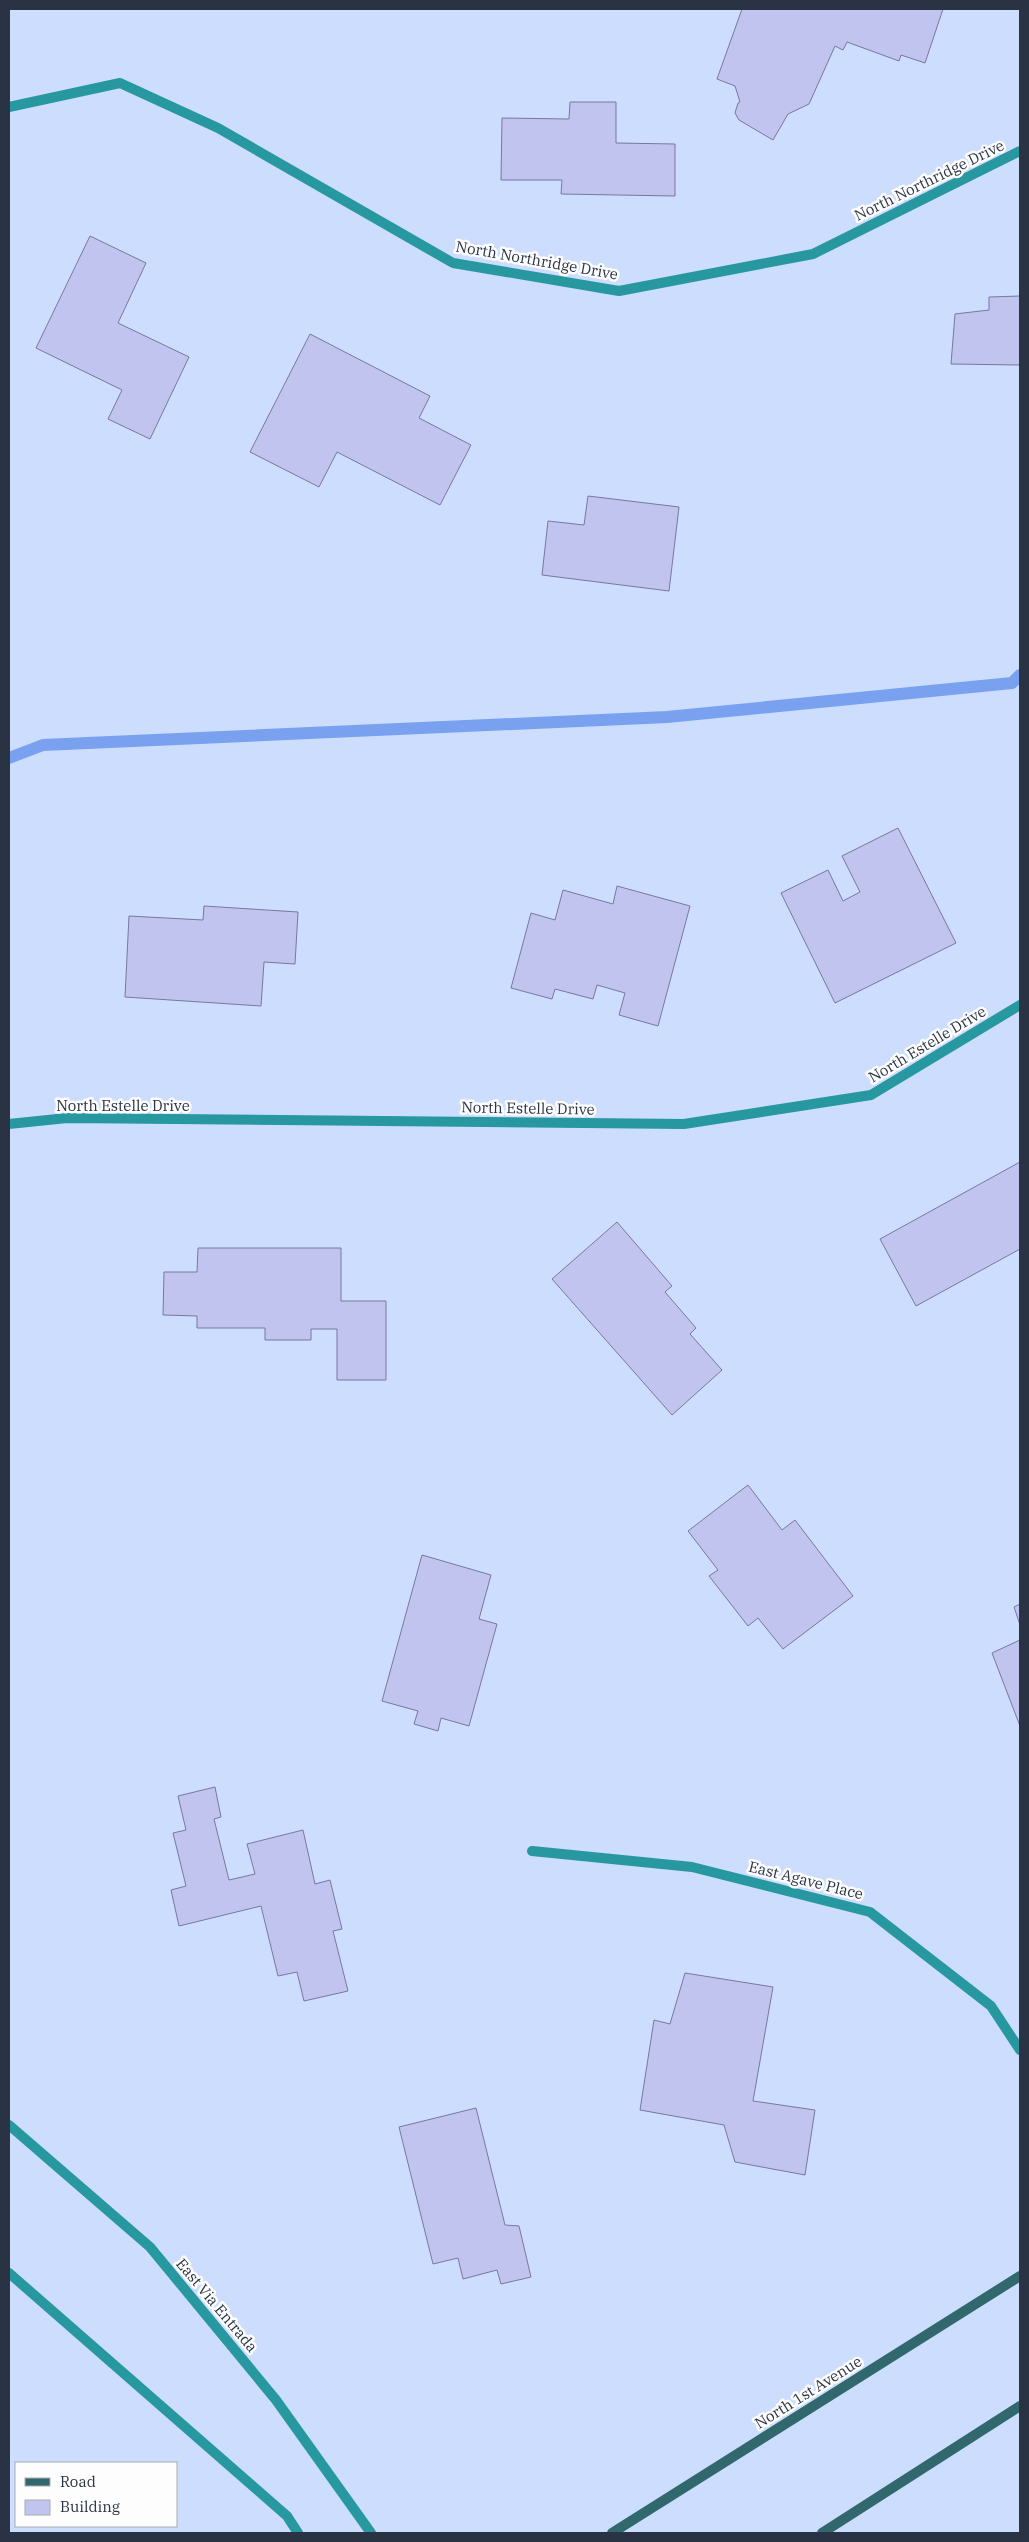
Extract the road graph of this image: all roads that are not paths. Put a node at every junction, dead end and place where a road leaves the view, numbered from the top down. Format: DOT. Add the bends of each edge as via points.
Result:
graph roads {
  1 [pos="9,107"];
  2 [pos="1020,151"];
  3 [pos="1020,1005"];
  4 [pos="9,1124"];
  5 [pos="532,1851"];
  6 [pos="1020,2050"];
  7 [pos="9,2125"];
  8 [pos="9,2273"];
  9 [pos="1020,2276"];
  10 [pos="1020,2406"];
  11 [pos="298,2533"];
  12 [pos="372,2533"];
  13 [pos="612,2533"];
  14 [pos="822,2533"];
  1 -- 2 [label="street, North Northridge Drive" via="120,83 218,128 453,263 619,290 813,254"];
  3 -- 4 [label="street, North Estelle Drive" via="872,1095 684,1124 67,1118"];
  5 -- 6 [label="street, East Agave Place" via="692,1868 870,1912 991,2006"];
  7 -- 12 [label="street, East Via Entrada" via="150,2247 276,2400"];
  8 -- 11 [label="street" via="280,2510"];
  9 -- 13 [label="main road, North 1st Avenue"];
  10 -- 14 [label="main road"];
}
